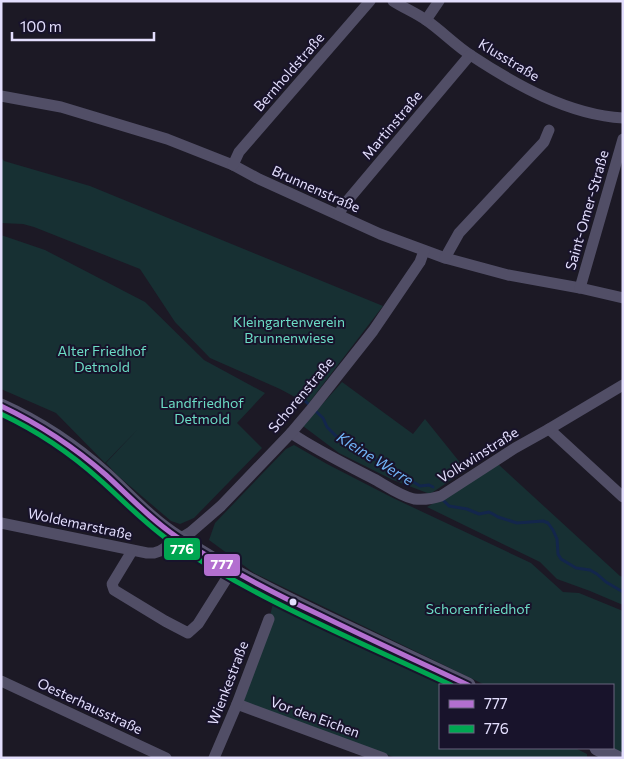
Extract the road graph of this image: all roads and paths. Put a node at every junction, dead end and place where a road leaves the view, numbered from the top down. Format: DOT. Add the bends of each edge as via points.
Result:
graph roads {
  1 [pos="370,1"];
  2 [pos="393,1"];
  3 [pos="438,1"];
  4 [pos="426,20"];
  5 [pos="470,55"];
  6 [pos="1,96"];
  7 [pos="623,118"];
  8 [pos="549,130"];
  9 [pos="623,139"];
  10 [pos="233,165"];
  11 [pos="339,215"];
  12 [pos="424,251"];
  13 [pos="446,258"];
  14 [pos="580,288"];
  15 [pos="623,298"];
  16 [pos="623,385"];
  17 [pos="1,406"];
  18 [pos="549,429"];
  19 [pos="291,433"];
  20 [pos="623,496"];
  21 [pos="1,523"];
  22 [pos="179,538"];
  23 [pos="132,551"];
  24 [pos="232,570"];
  25 [pos="269,620"];
  26 [pos="1,681"];
  27 [pos="466,684"];
  28 [pos="237,704"];
  29 [pos="599,752"];
  30 [pos="166,758"];
  31 [pos="214,758"];
  32 [pos="384,758"];
  33 [pos="618,758"];
  1 -- 10 [label="street, Bernholdstraße" via="239,152"];
  2 -- 4 [label="street, Klusstraße"];
  3 -- 4 [label="street"];
  4 -- 5 [label="street, Klusstraße"];
  5 -- 7 [label="street, Klusstraße" via="535,93 570,107"];
  5 -- 11 [label="street, Martinstraße" via="343,206"];
  6 -- 10 [label="street, Brunnenstraße" via="70,110 167,139"];
  8 -- 13 [label="street" via="544,142 459,233"];
  9 -- 14 [label="street, Saint-Omer-Straße"];
  10 -- 11 [label="street, Brunnenstraße"];
  11 -- 12 [label="street, Brunnenstraße"];
  12 -- 13 [label="street, Brunnenstraße"];
  12 -- 19 [label="street, Schorenstraße" via="420,262 386,311"];
  13 -- 14 [label="street, Brunnenstraße" via="508,275"];
  14 -- 15 [label="street, Brunnenstraße"];
  16 -- 18 [label="street, Volkwinstraße"];
  17 -- 22 [label="street" via="67,443 160,526"];
  18 -- 19 [label="street, Volkwinstraße" via="441,496 422,500 392,489"];
  18 -- 20 [label="street"];
  19 -- 22 [label="street, Schorenstraße" via="221,506"];
  21 -- 23 [label="street, Woldemarstraße"];
  22 -- 23 [label="street, Woldemarstraße" via="154,553"];
  22 -- 24 [label="street"];
  23 -- 24 [label="street" via="112,584 114,590 188,633 198,624"];
  24 -- 27 [label="street"];
  25 -- 28 [label="street, Wienkestraße"];
  26 -- 30 [label="street, Oesterhausstraße"];
  28 -- 31 [label="street, Wienkestraße"];
  28 -- 32 [label="street, Vor den Eichen"];
  29 -- 33 [label="street"];
}
